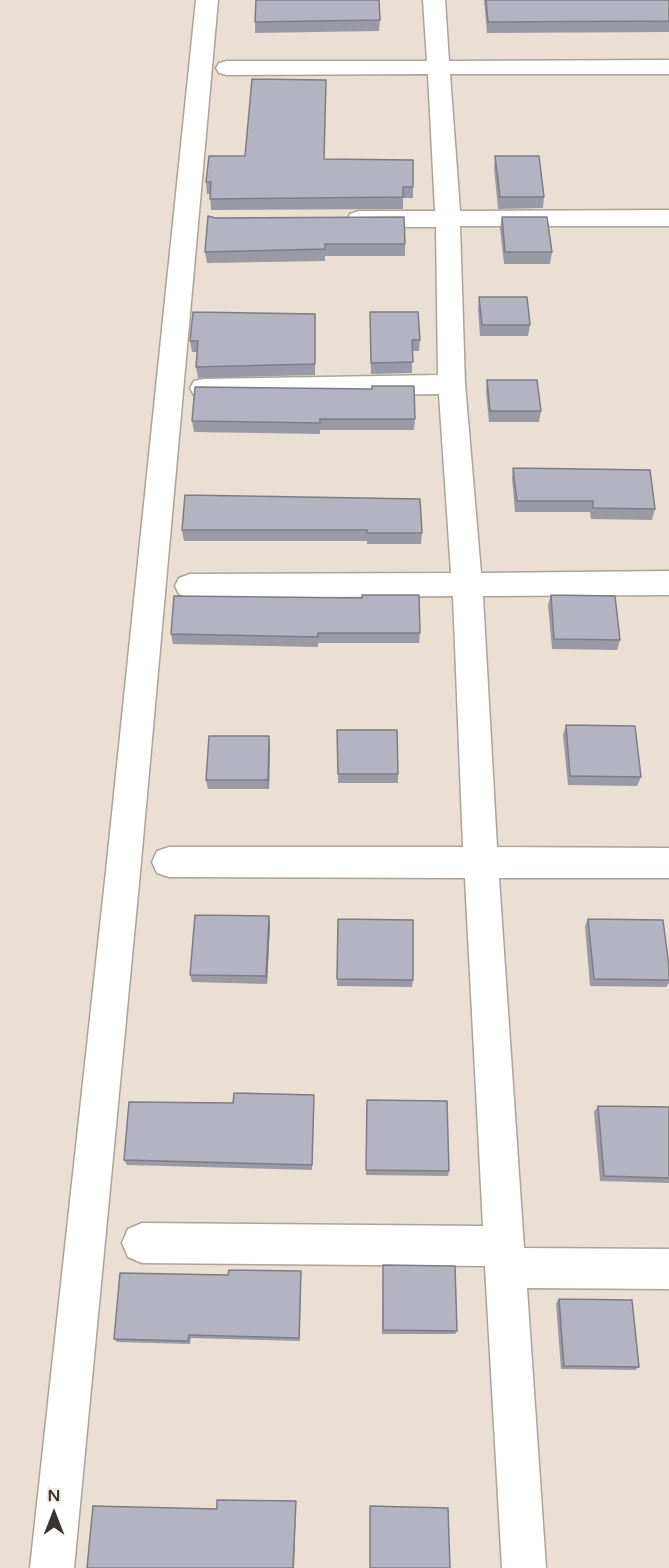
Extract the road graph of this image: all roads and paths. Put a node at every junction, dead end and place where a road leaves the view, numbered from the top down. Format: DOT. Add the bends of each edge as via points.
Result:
graph roads {
  1 [pos="207,0"];
  2 [pos="434,0"];
  3 [pos="438,67"];
  4 [pos="669,67"];
  5 [pos="227,68"];
  6 [pos="669,218"];
  7 [pos="332,219"];
  8 [pos="448,219"];
  9 [pos="452,384"];
  10 [pos="204,388"];
  11 [pos="669,583"];
  12 [pos="466,584"];
  13 [pos="190,586"];
  14 [pos="170,862"];
  15 [pos="669,863"];
  16 [pos="481,864"];
  17 [pos="142,1243"];
  18 [pos="505,1257"];
  19 [pos="669,1269"];
  20 [pos="52,1568"];
  21 [pos="524,1568"];
  1 -- 20 [label="street"];
  2 -- 3 [label="street"];
  3 -- 4 [label="street"];
  3 -- 5 [label="street"];
  3 -- 8 [label="street"];
  6 -- 8 [label="street"];
  7 -- 8 [label="street"];
  8 -- 9 [label="street"];
  9 -- 10 [label="street"];
  9 -- 12 [label="street"];
  11 -- 12 [label="street"];
  12 -- 13 [label="street"];
  12 -- 16 [label="street"];
  14 -- 16 [label="street"];
  15 -- 16 [label="street"];
  16 -- 18 [label="street"];
  17 -- 18 [label="street"];
  18 -- 19 [label="street"];
  18 -- 21 [label="street"];
}
